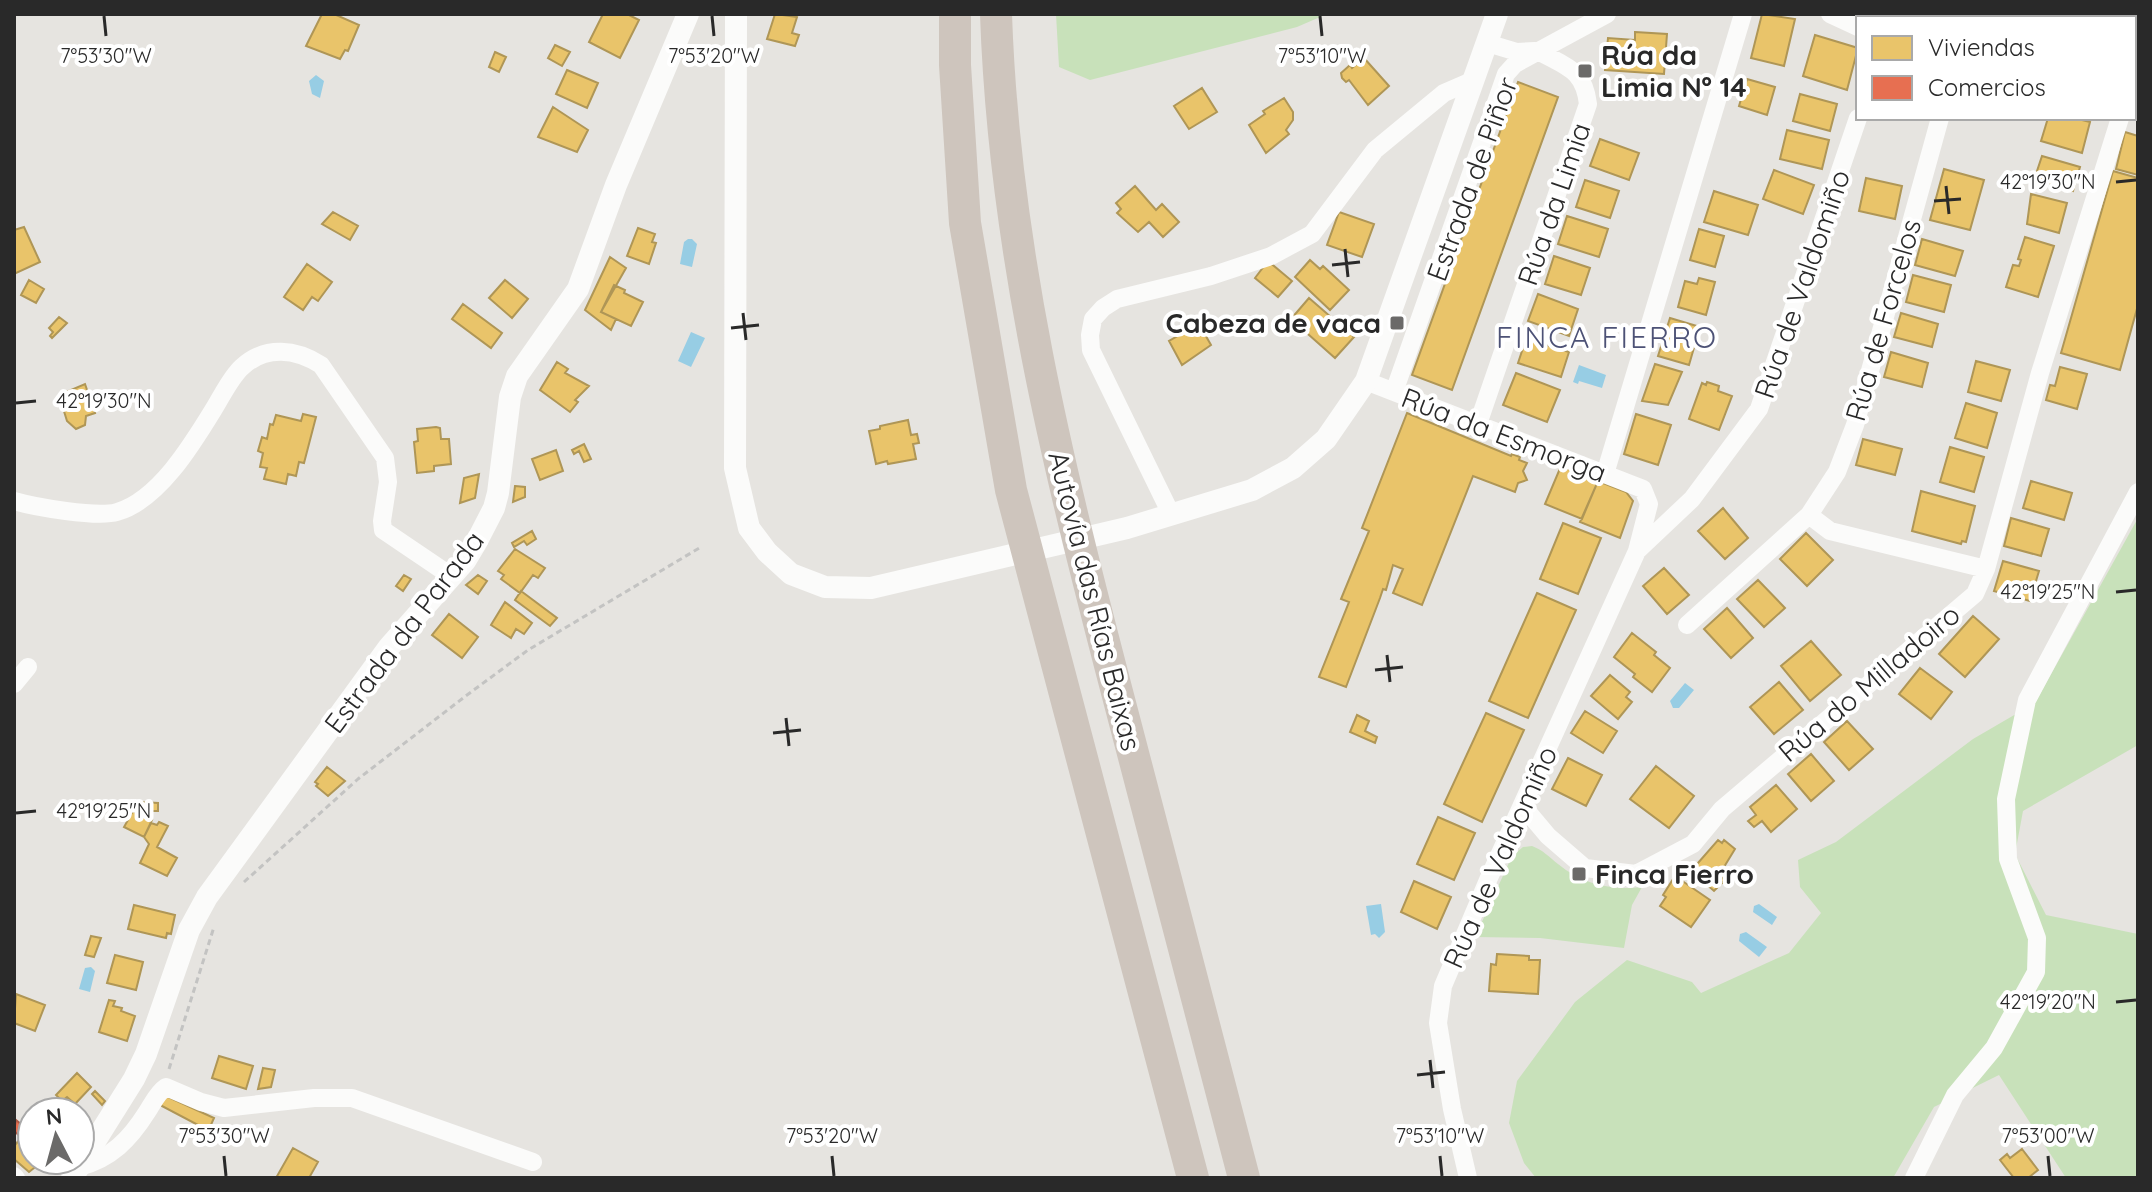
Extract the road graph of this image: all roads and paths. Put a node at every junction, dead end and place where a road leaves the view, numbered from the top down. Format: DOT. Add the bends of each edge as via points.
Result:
graph roads {
  1 [pos="688,14"];
  2 [pos="736,14"];
  3 [pos="955,14"];
  4 [pos="996,14"];
  5 [pos="1497,14"];
  6 [pos="1607,14"];
  7 [pos="1743,14"];
  8 [pos="1830,14"];
  9 [pos="1856,26"];
  10 [pos="1487,43"];
  11 [pos="1538,51"];
  12 [pos="1474,80"];
  13 [pos="1857,120"];
  14 [pos="1939,120"];
  15 [pos="2119,120"];
  16 [pos="1392,308"];
  17 [pos="1420,318"];
  18 [pos="1366,381"];
  19 [pos="1394,392"];
  20 [pos="1478,424"];
  21 [pos="1605,474"];
  22 [pos="1643,489"];
  23 [pos="2138,492"];
  24 [pos="14,501"];
  25 [pos="1171,514"];
  26 [pos="1809,515"];
  27 [pos="701,547"];
  28 [pos="1637,551"];
  29 [pos="1986,569"];
  30 [pos="451,576"];
  31 [pos="1687,625"];
  32 [pos="28,667"];
  33 [pos="14,684"];
  34 [pos="1522,805"];
  35 [pos="244,882"];
  36 [pos="217,918"];
  37 [pos="166,1087"];
  38 [pos="96,1140"];
  39 [pos="533,1162"];
  40 [pos="96,1163"];
  41 [pos="1193,1178"];
  42 [pos="1244,1178"];
  43 [pos="1468,1178"];
  44 [pos="1914,1178"];
  1 -- 30 [label="street, Estrada da Parada" via="578,289 517,376 494,508"];
  2 -- 25 [label="street" via="735,468 749,528 767,552 791,574 825,587 871,588"];
  3 -- 41 [label="highway, Autovía das Rías Baixas" via="965,223 1011,490"];
  4 -- 42 [label="highway, Autovía das Rías Baixas" via="1015,235 1029,325 1068,503"];
  5 -- 10 [label="street"];
  6 -- 11 [label="street, Estrada de Piñor"];
  7 -- 21 [label="street"];
  8 -- 9 [label="street"];
  10 -- 11 [label="street" via="1517,52"];
  10 -- 12 [label="street"];
  11 -- 17 [label="street, Estrada de Piñor" via="1506,74"];
  11 -- 20 [label="street, Rúa da Limia" via="1579,74 1588,104"];
  12 -- 16 [label="street"];
  12 -- 25 [label="street" via="1444,93 1375,150 1312,234 1271,256 1117,299 1093,319 1091,350"];
  13 -- 28 [label="street, Rúa de Valdomiño" via="1759,409 1692,499"];
  14 -- 26 [label="street, Rúa de Forcelos" via="1855,425 1837,472"];
  15 -- 29 [label="street, Rúa do Milladoiro" via="2040,373"];
  16 -- 17 [label="street, Estrada de Piñor"];
  16 -- 18 [label="street"];
  17 -- 19 [label="street, Estrada de Piñor"];
  18 -- 19 [label="street, Rúa da Esmorga"];
  18 -- 25 [label="street" via="1326,439 1293,468 1252,490"];
  19 -- 20 [label="street, Rúa da Esmorga"];
  20 -- 21 [label="street, Rúa da Esmorga"];
  21 -- 22 [label="street, Rúa da Esmorga"];
  22 -- 28 [label="street, Rúa de Valdomiño" via="1649,504"];
  23 -- 44 [label="street" via="2027,700 2018,742 2006,799 2008,859 2037,938 2036,972 1994,1048 1955,1095"];
  24 -- 30 [label="street" via="99,514 132,506 188,451 241,368 256,357 290,352 321,365 381,449 388,482 383,530"];
  26 -- 29 [label="street" via="1830,531"];
  26 -- 31 [label="street, Rúa de Forcelos"];
  27 -- 35 [label="path" via="541,642 467,695 358,779"];
  28 -- 34 [label="street, Rúa de Valdomiño"];
  29 -- 34 [label="street, Rúa do Milladoiro" via="1975,594 1722,809 1693,844 1636,874 1585,868"];
  30 -- 38 [label="street, Estrada da Parada" via="389,647 207,897 189,930 146,1054"];
  32 -- 33 [label="street"];
  34 -- 43 [label="street, Rúa de Valdomiño" via="1443,986 1438,1023"];
  36 -- 37 [label="path"];
  37 -- 39 [label="street" via="224,1108 352,1098"];
  37 -- 40 [label="street" via="132,1133"];
}
